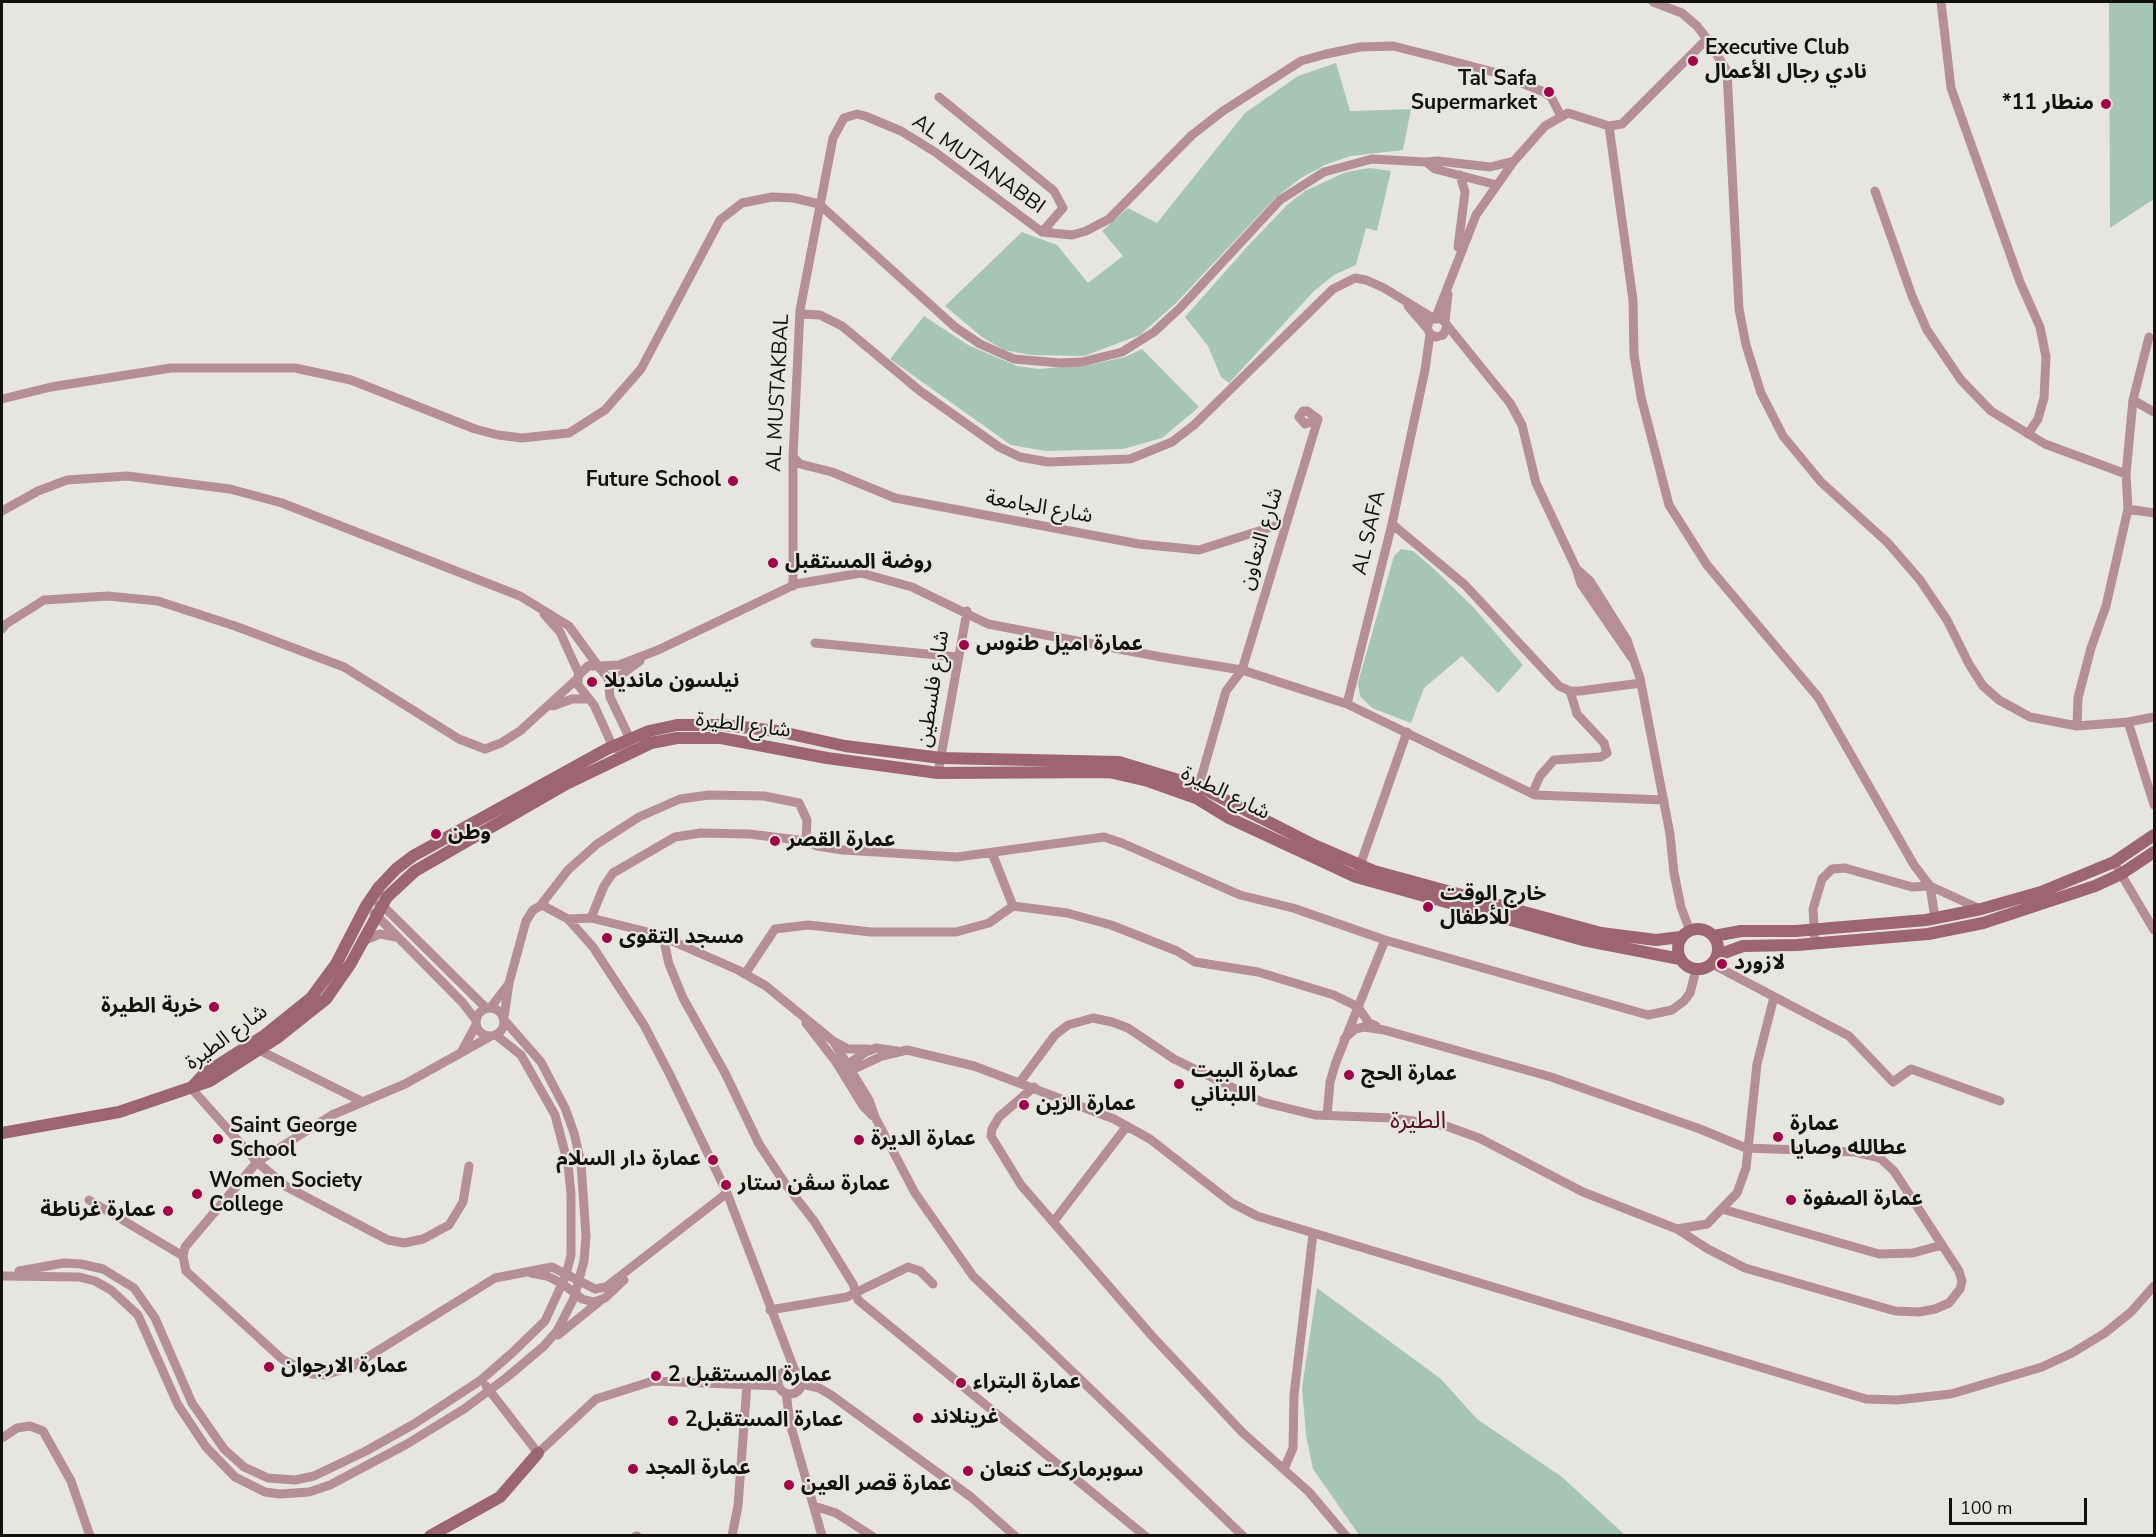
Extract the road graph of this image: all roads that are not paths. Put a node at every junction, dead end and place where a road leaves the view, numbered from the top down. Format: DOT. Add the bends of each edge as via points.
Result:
graph roads {
  1 [pos="1653,2"];
  2 [pos="1941,2"];
  3 [pos="1707,39"];
  4 [pos="939,97"];
  5 [pos="1561,116"];
  6 [pos="1608,126"];
  7 [pos="1514,160"];
  8 [pos="1426,162"];
  9 [pos="1461,175"];
  10 [pos="1497,185"];
  11 [pos="1875,191"];
  12 [pos="819,204"];
  13 [pos="1042,232"];
  14 [pos="1456,262"];
  15 [pos="800,314"];
  16 [pos="1437,327"];
  17 [pos="2149,337"];
  18 [pos="2,399"];
  19 [pos="2133,400"];
  20 [pos="2154,412"];
  21 [pos="1318,419"];
  22 [pos="2028,434"];
  23 [pos="793,457"];
  24 [pos="2126,474"];
  25 [pos="2128,509"];
  26 [pos="2,511"];
  27 [pos="2154,513"];
  28 [pos="1284,523"];
  29 [pos="1392,524"];
  30 [pos="793,586"];
  31 [pos="541,610"];
  32 [pos="967,611"];
  33 [pos="2,629"];
  34 [pos="815,643"];
  35 [pos="658,650"];
  36 [pos="958,657"];
  37 [pos="598,666"];
  38 [pos="1242,670"];
  39 [pos="578,677"];
  40 [pos="1641,683"];
  41 [pos="609,688"];
  42 [pos="1570,691"];
  43 [pos="588,699"];
  44 [pos="1347,704"];
  45 [pos="543,712"];
  46 [pos="2154,717"];
  47 [pos="2128,722"];
  48 [pos="2077,726"];
  49 [pos="1407,732"];
  50 [pos="630,739"];
  51 [pos="613,747"];
  52 [pos="626,754"];
  53 [pos="941,758"];
  54 [pos="938,773"];
  55 [pos="1197,792"];
  56 [pos="1532,794"];
  57 [pos="1664,800"];
  58 [pos="2154,805"];
  59 [pos="2154,835"];
  60 [pos="806,841"];
  61 [pos="2154,852"];
  62 [pos="992,853"];
  63 [pos="2114,862"];
  64 [pos="1360,865"];
  65 [pos="2121,874"];
  66 [pos="1356,877"];
  67 [pos="1930,885"];
  68 [pos="368,903"];
  69 [pos="540,906"];
  70 [pos="1013,906"];
  71 [pos="1981,909"];
  72 [pos="379,911"];
  73 [pos="591,918"];
  74 [pos="1935,918"];
  75 [pos="568,919"];
  76 [pos="1814,929"];
  77 [pos="2154,930"];
  78 [pos="1686,934"];
  79 [pos="1714,936"];
  80 [pos="397,937"];
  81 [pos="663,937"];
  82 [pos="1385,940"];
  83 [pos="361,942"];
  84 [pos="1815,943"];
  85 [pos="1680,959"];
  86 [pos="1715,959"];
  87 [pos="1696,969"];
  88 [pos="746,974"];
  89 [pos="509,983"];
  90 [pos="1774,997"];
  91 [pos="1358,1007"];
  92 [pos="489,1008"];
  93 [pos="797,1012"];
  94 [pos="504,1019"];
  95 [pos="476,1022"];
  96 [pos="1384,1030"];
  97 [pos="494,1035"];
  98 [pos="1344,1039"];
  99 [pos="833,1041"];
  100 [pos="876,1048"];
  101 [pos="259,1050"];
  102 [pos="897,1051"];
  103 [pos="459,1055"];
  104 [pos="873,1060"];
  105 [pos="850,1066"];
  106 [pos="842,1071"];
  107 [pos="1020,1082"];
  108 [pos="1034,1087"];
  109 [pos="191,1088"];
  110 [pos="864,1090"];
  111 [pos="2000,1101"];
  112 [pos="363,1102"];
  113 [pos="1326,1115"];
  114 [pos="875,1118"];
  115 [pos="1127,1126"];
  116 [pos="2,1133"];
  117 [pos="1746,1149"];
  118 [pos="257,1162"];
  119 [pos="469,1166"];
  120 [pos="727,1193"];
  121 [pos="89,1200"];
  122 [pos="1722,1209"];
  123 [pos="1054,1221"];
  124 [pos="1677,1229"];
  125 [pos="1313,1234"];
  126 [pos="1942,1245"];
  127 [pos="183,1256"];
  128 [pos="637,1264"];
  129 [pos="529,1272"];
  130 [pos="567,1273"];
  131 [pos="2,1276"];
  132 [pos="579,1282"];
  133 [pos="563,1284"];
  134 [pos="933,1284"];
  135 [pos="2154,1286"];
  136 [pos="575,1293"];
  137 [pos="856,1294"];
  138 [pos="600,1301"];
  139 [pos="770,1310"];
  140 [pos="544,1346"];
  141 [pos="795,1371"];
  142 [pos="481,1380"];
  143 [pos="747,1384"];
  144 [pos="802,1384"];
  145 [pos="489,1390"];
  146 [pos="783,1390"];
  147 [pos="2,1438"];
  148 [pos="538,1453"];
  149 [pos="1284,1469"];
  150 [pos="814,1506"];
  151 [pos="90,1536"];
  152 [pos="430,1536"];
  153 [pos="732,1536"];
  154 [pos="822,1536"];
  155 [pos="872,1536"];
  156 [pos="1015,1536"];
  157 [pos="1145,1536"];
  158 [pos="1243,1536"];
  159 [pos="1346,1536"];
  1 -- 3 [label="street" via="1682,13"];
  2 -- 22 [label="street" via="1951,88 2020,282 2040,327 2046,357 2044,398 2038,419"];
  3 -- 6 [label="street" via="1628,120"];
  3 -- 48 [label="street" via="1727,71 1739,309 1753,370 1778,428 1821,482 1888,543 1920,580 1983,686 2022,714"];
  4 -- 13 [label="street" via="1054,191 1064,208"];
  5 -- 6 [label="street" via="1576,114"];
  5 -- 7 [label="street" via="1545,126"];
  5 -- 13 [label="street" via="1544,92 1433,56 1392,46 1326,54 1292,66 1223,111 1192,135 1103,223 1072,235"];
  6 -- 67 [label="street" via="1633,300 1634,355 1669,505 1707,565 1818,698 1914,865"];
  7 -- 8 [label="street" via="1490,167"];
  7 -- 10 [label="street"];
  8 -- 9 [label="street" via="1435,169"];
  8 -- 12 [label="street" via="1372,159 1324,172 1301,185 1280,200 1154,332 1122,352 1082,362 1014,359 980,344 955,327"];
  9 -- 10 [label="street"];
  9 -- 14 [label="street" via="1465,192"];
  10 -- 14 [label="street" via="1476,216"];
  11 -- 22 [label="street" via="1912,297 1944,357 1991,411"];
  12 -- 13 [label="street, AL MUTANABBI" via="836,129 844,118 857,114 901,131 935,152"];
  12 -- 15 [label="street, AL MUSTAKBAL"];
  12 -- 18 [label="street" via="772,197 742,203 730,210 702,250 641,369 604,410 569,433 522,438 498,435 351,380 295,368 171,368"];
  14 -- 16 [label="street, AL SAFA"];
  15 -- 16 [label="street" via="820,315 842,326 920,391 999,447 1020,457 1048,462 1130,459 1172,442 1333,289 1355,278 1366,280 1404,302"];
  15 -- 23 [label="street, AL MUSTAKBAL"];
  16 -- 29 [label="street, AL SAFA"];
  16 -- 40 [label="street" via="1472,355 1496,383 1522,425 1536,483 1581,584 1632,658"];
  17 -- 19 [label="street"];
  19 -- 20 [label="street"];
  19 -- 24 [label="street"];
  21 -- 28 [label="street, شارع التعاون"];
  22 -- 24 [label="street" via="2066,453"];
  23 -- 28 [label="street, شارع الجامعة" via="800,464 832,472 895,498 1139,544 1199,550"];
  23 -- 30 [label="street, AL MUSTAKBAL"];
  24 -- 25 [label="street"];
  25 -- 27 [label="street"];
  25 -- 48 [label="street" via="2106,606 2078,698"];
  26 -- 31 [label="street" via="67,480 127,476 230,489 282,503 520,596"];
  28 -- 38 [label="street, شارع التعاون"];
  29 -- 42 [label="street" via="1465,585 1551,680"];
  29 -- 44 [label="street, AL SAFA"];
  30 -- 32 [label="street" via="824,577 861,573 912,587"];
  30 -- 35 [label="street"];
  31 -- 37 [label="street" via="569,626"];
  31 -- 39 [label="street" via="560,632"];
  32 -- 36 [label="street, شارع فلسطين"];
  32 -- 38 [label="street" via="988,624"];
  33 -- 45 [label="street" via="44,600 108,596 158,601 344,668 474,746 485,748 501,743"];
  34 -- 36 [label="street"];
  35 -- 37 [label="street" via="619,665"];
  35 -- 41 [label="street"];
  36 -- 53 [label="street, شارع فلسطين"];
  37 -- 39 [label="street" via="588,666"];
  37 -- 41 [label="street" via="606,673"];
  38 -- 44 [label="street"];
  38 -- 55 [label="street, شارع التعاون" via="1226,691"];
  39 -- 43 [label="street" via="580,689"];
  39 -- 45 [label="street"];
  40 -- 42 [label="street"];
  40 -- 57 [label="street"];
  41 -- 50 [label="street"];
  42 -- 56 [label="street" via="1577,714 1604,743 1607,753 1601,757 1554,760 1540,776"];
  43 -- 45 [label="street" via="572,699"];
  43 -- 51 [label="street"];
  44 -- 49 [label="street"];
  46 -- 47 [label="street"];
  47 -- 48 [label="street"];
  47 -- 58 [label="street"];
  49 -- 56 [label="street"];
  49 -- 64 [label="street"];
  50 -- 51 [label="main road, شارع الطيرة"];
  50 -- 52 [label="street"];
  50 -- 53 [label="main road, شارع الطيرة" via="649,731 701,723 777,731 845,746"];
  51 -- 52 [label="street"];
  51 -- 68 [label="main road, شارع الطيرة" via="413,856 396,869"];
  52 -- 54 [label="main road, شارع الطيرة" via="651,743 677,738 721,738"];
  52 -- 72 [label="main road, شارع الطيرة" via="566,783 415,871 399,884"];
  53 -- 54 [label="street, شارع فلسطين"];
  53 -- 55 [label="main road, شارع الطيرة" via="1119,762"];
  54 -- 55 [label="main road, شارع الطيرة" via="1109,772"];
  55 -- 64 [label="main road, شارع الطيرة"];
  55 -- 66 [label="main road, شارع الطيرة" via="1227,817"];
  56 -- 57 [label="street" via="1553,798"];
  57 -- 78 [label="street"];
  59 -- 63 [label="main road"];
  60 -- 62 [label="street" via="843,850 929,856"];
  60 -- 69 [label="street" via="807,820 799,803 764,796 680,799 613,832 568,870"];
  60 -- 73 [label="street" via="711,831 675,837 614,873"];
  61 -- 65 [label="main road"];
  62 -- 70 [label="street"];
  62 -- 82 [label="street" via="1104,837 1240,895 1293,908"];
  63 -- 65 [label="street"];
  63 -- 71 [label="main road" via="2041,892"];
  64 -- 66 [label="street"];
  64 -- 78 [label="main road, شارع الطيرة" via="1601,933 1656,940"];
  65 -- 77 [label="street"];
  65 -- 84 [label="main road" via="2046,904 1983,923 1928,934"];
  66 -- 85 [label="main road, شارع الطيرة" via="1583,940"];
  67 -- 71 [label="street"];
  67 -- 74 [label="street"];
  67 -- 76 [label="street" via="1912,887 1845,868 1832,869 1821,879 1813,909"];
  68 -- 72 [label="street"];
  68 -- 109 [label="main road, شارع الطيرة" via="336,964 311,998 265,1035 204,1074"];
  69 -- 75 [label="street"];
  69 -- 89 [label="street" via="526,921"];
  70 -- 88 [label="street" via="989,923 956,932 871,932 808,925 775,929"];
  70 -- 91 [label="street" via="1111,925 1195,962 1258,972 1334,995"];
  71 -- 74 [label="main road"];
  72 -- 80 [label="street"];
  72 -- 83 [label="main road, شارع الطيرة"];
  72 -- 92 [label="street"];
  73 -- 75 [label="street"];
  73 -- 81 [label="street"];
  74 -- 76 [label="main road"];
  75 -- 120 [label="street" via="593,947 644,1025"];
  76 -- 79 [label="main road"];
  76 -- 84 [label="street"];
  78 -- 79 [label="main road" via="1704,929"];
  78 -- 85 [label="main road" via="1678,952"];
  79 -- 86 [label="main road" via="1719,947"];
  80 -- 83 [label="street" via="375,935"];
  80 -- 95 [label="street" via="462,1002"];
  81 -- 88 [label="street"];
  81 -- 137 [label="street" via="683,998 759,1144 814,1221"];
  82 -- 87 [label="street" via="1648,1015 1672,1010 1684,1001"];
  82 -- 91 [label="street"];
  83 -- 101 [label="main road, شارع الطيرة" via="326,999"];
  84 -- 86 [label="main road" via="1743,946"];
  85 -- 87 [label="main road" via="1685,966"];
  86 -- 87 [label="main road"];
  86 -- 90 [label="street"];
  88 -- 93 [label="street"];
  89 -- 92 [label="street"];
  89 -- 94 [label="street"];
  90 -- 111 [label="street" via="1849,1036 1893,1082 1911,1069"];
  90 -- 117 [label="street" via="1757,1064"];
  91 -- 96 [label="street" via="1369,1023"];
  91 -- 98 [label="street"];
  92 -- 94 [label="street" via="498,1009"];
  92 -- 95 [label="street" via="479,1012"];
  93 -- 99 [label="street"];
  93 -- 106 [label="street"];
  94 -- 97 [label="street" via="501,1031"];
  94 -- 132 [label="street" via="545,1069 566,1108 574,1133 586,1206 584,1261"];
  95 -- 97 [label="street" via="480,1032"];
  95 -- 103 [label="street"];
  96 -- 98 [label="street" via="1355,1029"];
  96 -- 117 [label="street" via="1551,1077"];
  97 -- 103 [label="street"];
  97 -- 130 [label="street" via="521,1055 555,1115 572,1194"];
  98 -- 113 [label="street" via="1330,1082"];
  99 -- 100 [label="street" via="848,1049"];
  99 -- 105 [label="street"];
  100 -- 102 [label="street"];
  100 -- 105 [label="street"];
  101 -- 109 [label="main road, شارع الطيرة" via="210,1081"];
  101 -- 112 [label="street"];
  102 -- 104 [label="street"];
  102 -- 107 [label="street" via="974,1066"];
  103 -- 112 [label="street"];
  104 -- 105 [label="street"];
  104 -- 110 [label="street" via="862,1076"];
  105 -- 106 [label="street"];
  105 -- 110 [label="street"];
  106 -- 114 [label="street"];
  107 -- 108 [label="street"];
  107 -- 113 [label="street" via="1055,1035 1068,1025 1094,1018 1128,1028 1174,1059 1262,1102"];
  108 -- 115 [label="street"];
  108 -- 123 [label="street" via="994,1122 991,1136 1021,1185"];
  109 -- 116 [label="main road" via="119,1112"];
  109 -- 118 [label="street"];
  110 -- 114 [label="street"];
  112 -- 118 [label="street" via="332,1114"];
  113 -- 124 [label="street" via="1393,1118 1446,1126 1479,1138 1583,1192"];
  114 -- 158 [label="street" via="915,1192 973,1275"];
  115 -- 123 [label="street"];
  115 -- 125 [label="street" via="1150,1139 1232,1203 1257,1216"];
  117 -- 122 [label="street" via="1746,1168 1737,1193"];
  117 -- 126 [label="street" via="1856,1152 1880,1158 1894,1171"];
  118 -- 119 [label="street" via="286,1187 388,1240 404,1243 423,1239 449,1225 463,1202"];
  118 -- 127 [label="street" via="185,1247"];
  120 -- 128 [label="street"];
  120 -- 139 [label="street"];
  121 -- 127 [label="street"];
  122 -- 124 [label="street" via="1707,1224"];
  122 -- 126 [label="street" via="1879,1254 1913,1253"];
  123 -- 149 [label="street" via="1152,1336 1242,1432"];
  124 -- 126 [label="street" via="1745,1268 1895,1311 1935,1309 1956,1297 1962,1281"];
  125 -- 135 [label="street" via="1866,1399 1952,1394 2042,1367 2105,1333"];
  125 -- 149 [label="street" via="1294,1395 1293,1448"];
  127 -- 129 [label="street" via="186,1271 282,1359 312,1374 325,1375 353,1366 495,1278"];
  128 -- 132 [label="street" via="600,1289"];
  128 -- 138 [label="street"];
  129 -- 130 [label="street" via="552,1267"];
  129 -- 133 [label="street"];
  130 -- 132 [label="street"];
  130 -- 133 [label="street"];
  131 -- 142 [label="street" via="64,1263 103,1269 119,1277 146,1302 192,1404 210,1432 235,1461 274,1479 314,1476 414,1425"];
  131 -- 145 [label="street" via="79,1278 94,1281 124,1300 138,1315 178,1405 206,1446 235,1477 265,1492 296,1495 330,1485 407,1444"];
  132 -- 136 [label="street"];
  133 -- 136 [label="street"];
  133 -- 142 [label="street" via="545,1321"];
  134 -- 137 [label="street" via="920,1271 908,1267"];
  136 -- 138 [label="street" via="587,1301"];
  136 -- 140 [label="street" via="557,1331"];
  137 -- 139 [label="street"];
  137 -- 157 [label="street" via="864,1306"];
  138 -- 140 [label="street"];
  139 -- 141 [label="street"];
  140 -- 145 [label="street"];
  141 -- 144 [label="street"];
  141 -- 146 [label="street" via="782,1374"];
  142 -- 145 [label="street"];
  143 -- 146 [label="street"];
  143 -- 148 [label="street" via="652,1381 610,1394 588,1405"];
  143 -- 153 [label="street" via="738,1506"];
  144 -- 146 [label="street" via="797,1391"];
  144 -- 156 [label="street" via="831,1395 971,1497"];
  145 -- 148 [label="street"];
  146 -- 150 [label="street"];
  147 -- 151 [label="street" via="17,1428 30,1426 43,1431 71,1481"];
  148 -- 152 [label="main road" via="500,1497"];
  149 -- 159 [label="street"];
  150 -- 154 [label="street"];
  150 -- 155 [label="street" via="836,1513"];
}
